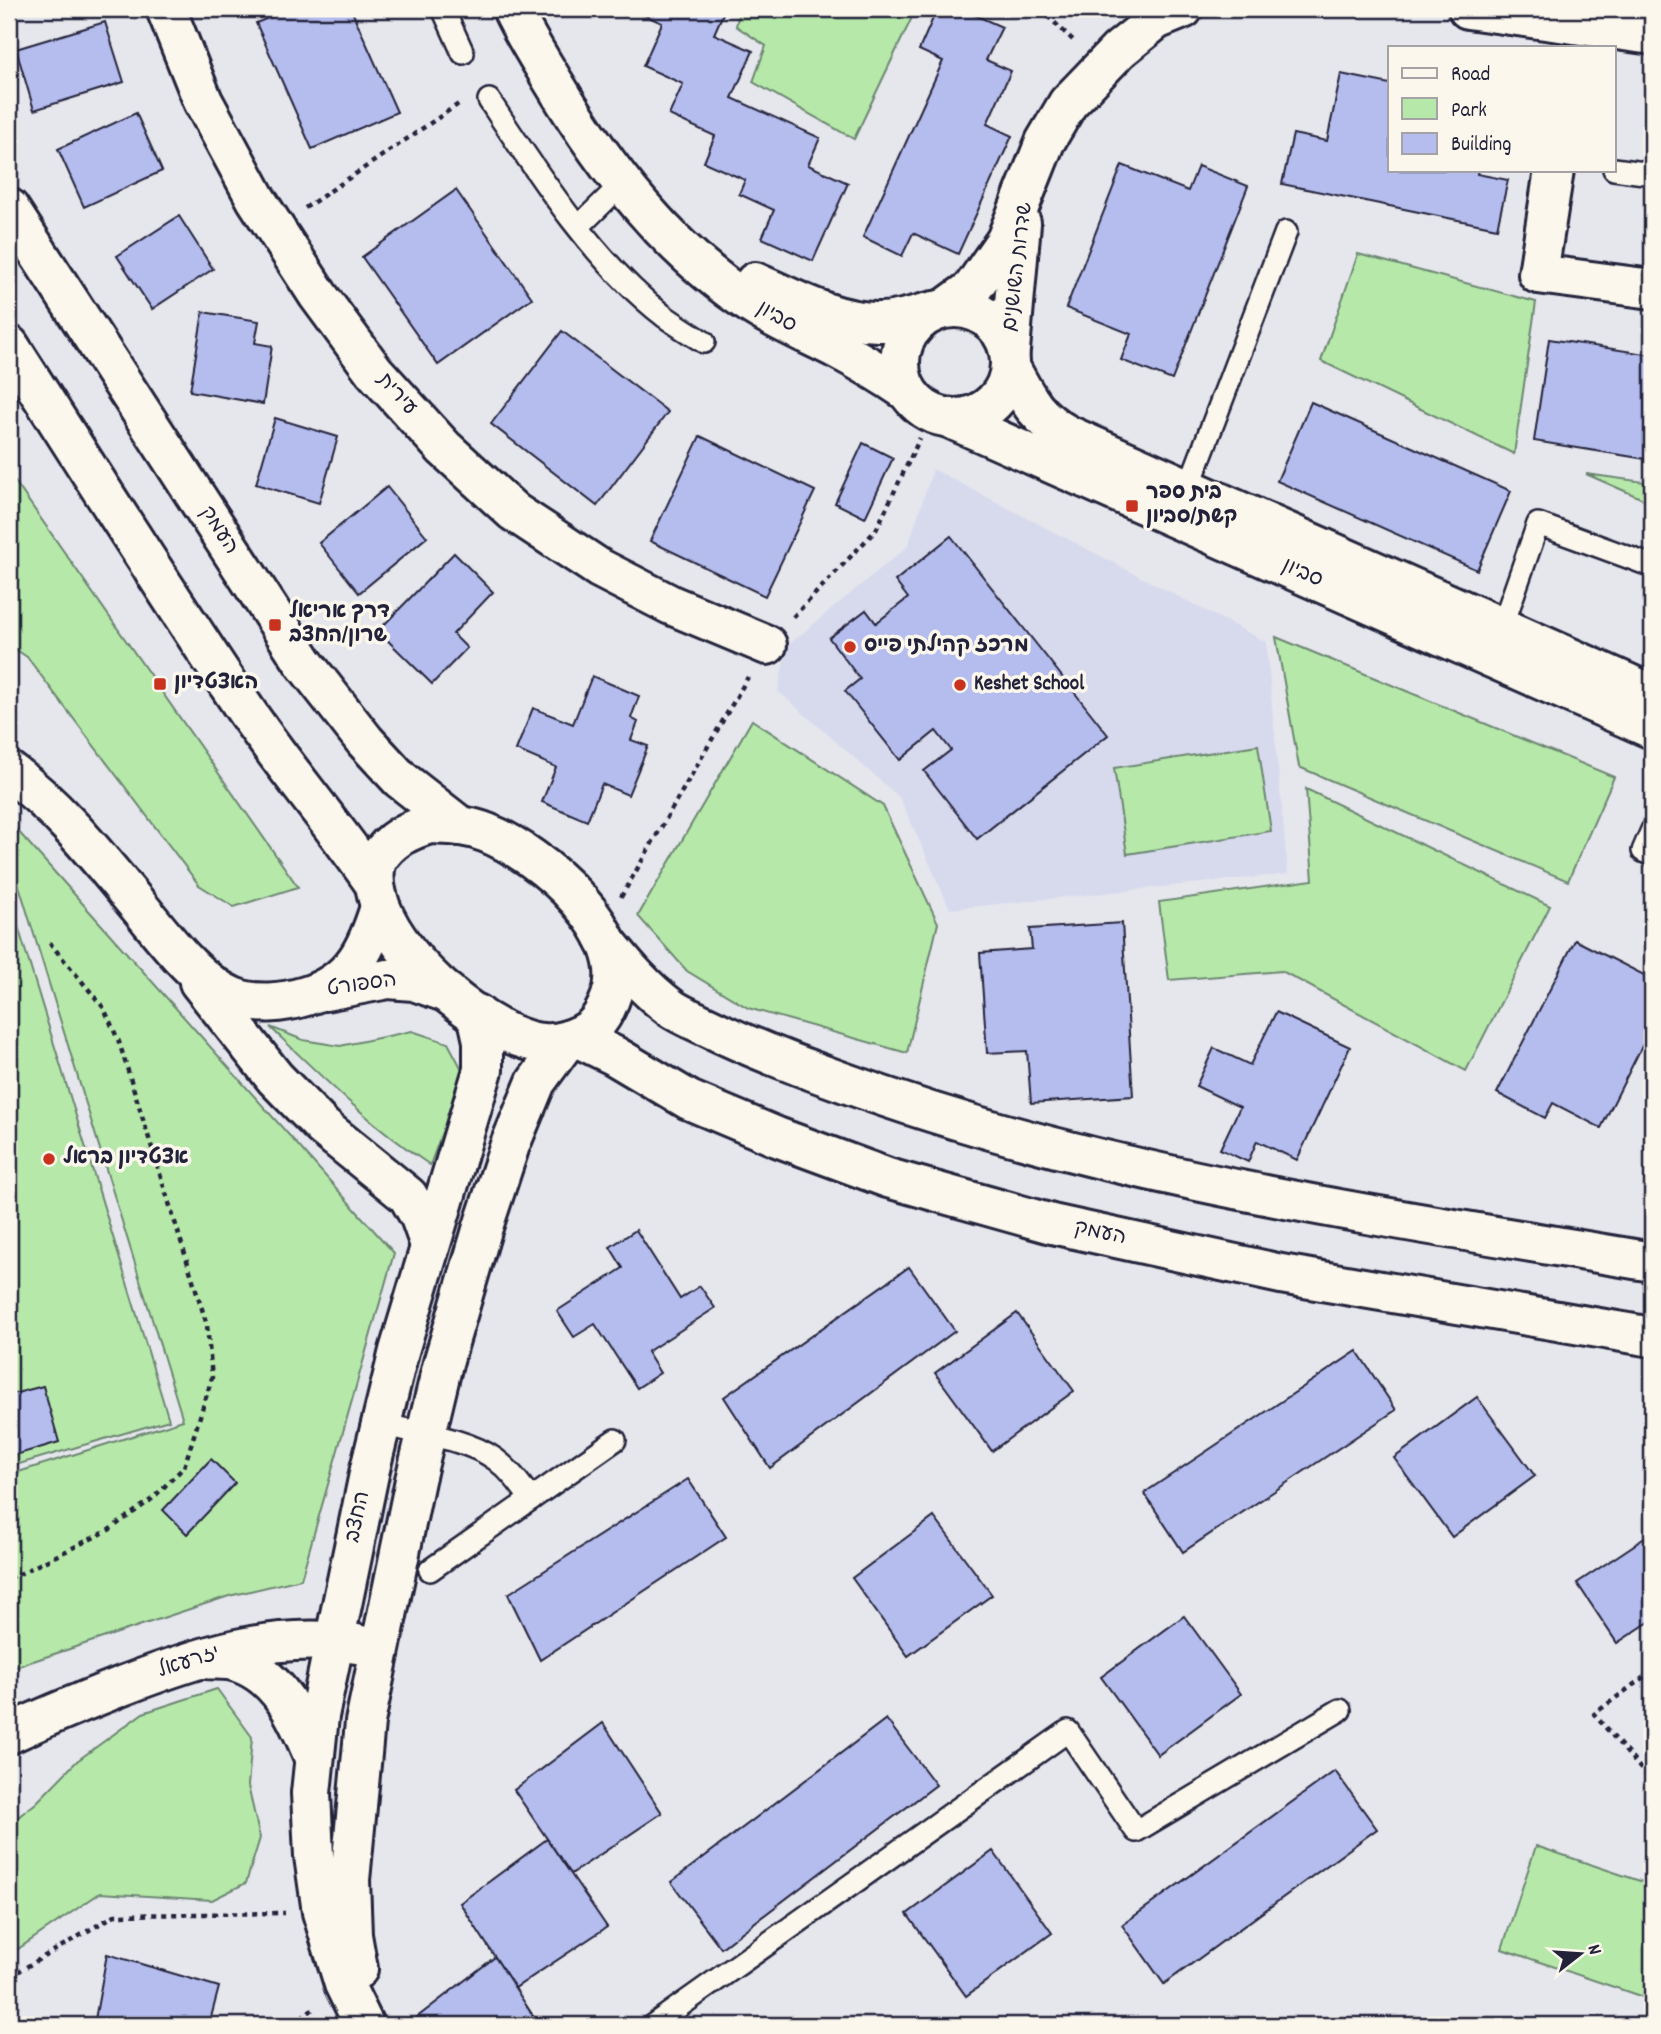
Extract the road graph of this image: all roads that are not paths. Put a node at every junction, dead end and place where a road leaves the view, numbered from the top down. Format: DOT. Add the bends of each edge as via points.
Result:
graph roads {
  1 [pos="166,9"];
  2 [pos="443,9"];
  3 [pos="512,9"];
  4 [pos="1183,9"];
  5 [pos="1468,9"];
  6 [pos="1574,35"];
  7 [pos="1652,35"];
  8 [pos="463,53"];
  9 [pos="489,100"];
  10 [pos="1616,169"];
  11 [pos="1554,172"];
  12 [pos="1652,174"];
  13 [pos="623,183"];
  14 [pos="1030,184"];
  15 [pos="9,208"];
  16 [pos="660,226"];
  17 [pos="578,227"];
  18 [pos="1286,232"];
  19 [pos="1652,289"];
  20 [pos="940,309"];
  21 [pos="704,342"];
  22 [pos="9,345"];
  23 [pos="1010,359"];
  24 [pos="907,391"];
  25 [pos="951,419"];
  26 [pos="1188,489"];
  27 [pos="1652,566"];
  28 [pos="1502,627"];
  29 [pos="767,645"];
  30 [pos="1652,694"];
  31 [pos="1652,729"];
  32 [pos="9,771"];
  33 [pos="460,826"];
  34 [pos="1652,830"];
  35 [pos="1652,855"];
  36 [pos="377,895"];
  37 [pos="605,940"];
  38 [pos="172,947"];
  39 [pos="316,993"];
  40 [pos="463,1004"];
  41 [pos="572,1039"];
  42 [pos="430,1245"];
  43 [pos="1652,1262"];
  44 [pos="1652,1338"];
  45 [pos="381,1424"];
  46 [pos="426,1435"];
  47 [pos="615,1440"];
  48 [pos="531,1499"];
  49 [pos="430,1570"];
  50 [pos="334,1640"];
  51 [pos="379,1647"];
  52 [pos="200,1659"];
  53 [pos="1340,1710"];
  54 [pos="9,1734"];
  55 [pos="314,1758"];
  56 [pos="364,2025"];
  57 [pos="372,2025"];
  58 [pos="653,2025"];
  1 -- 29 [label="street, עירית" via="203,101 256,199 374,371 444,447 514,512 599,568 671,605"];
  2 -- 8 [label="lane"];
  3 -- 13 [label="street, סביון" via="575,118"];
  4 -- 14 [label="street, שדרות השושנים" via="1156,20 1068,103 1045,142"];
  5 -- 6 [label="street"];
  6 -- 7 [label="street"];
  9 -- 17 [label="lane"];
  10 -- 12 [label="lane"];
  11 -- 19 [label="street" via="1538,274"];
  13 -- 16 [label="street, סביון"];
  13 -- 17 [label="lane"];
  14 -- 20 [label="street, שדרות השושנים" via="1006,240 987,269 972,289"];
  14 -- 23 [label="street, שדרות השושנים" via="1021,226"];
  15 -- 33 [label="street, העמק" via="304,663 400,779"];
  16 -- 20 [label="street, סביון" via="736,275 848,318 880,322"];
  16 -- 24 [label="street, סביון" via="720,283 754,306"];
  17 -- 21 [label="lane" via="663,315"];
  18 -- 26 [label="lane"];
  20 -- 23 [label="street" via="972,309 990,318 1001,331"];
  20 -- 24 [label="street" via="917,321 906,337 900,373"];
  22 -- 36 [label="street" via="243,706 342,838"];
  23 -- 25 [label="street" via="1006,388 994,403 970,417"];
  23 -- 26 [label="street, סביון" via="1030,404 1046,422"];
  24 -- 25 [label="street" via="919,406"];
  25 -- 31 [label="street, סביון"];
  26 -- 28 [label="street, סביון"];
  27 -- 28 [label="lane" via="1538,524"];
  28 -- 30 [label="street, סביון"];
  32 -- 38 [label="street" via="81,838"];
  33 -- 36 [label="street" via="429,824 393,841 377,861"];
  33 -- 37 [label="street" via="510,845 566,886 590,912"];
  34 -- 35 [label="lane" via="1643,851"];
  36 -- 39 [label="street" via="369,940 338,982"];
  36 -- 40 [label="street" via="395,935 418,966"];
  37 -- 41 [label="street" via="614,965 614,989 604,1014 585,1035"];
  37 -- 43 [label="street" via="641,984 673,1009 803,1068 911,1108 1070,1152 1294,1201"];
  38 -- 39 [label="street, הספורט" via="204,978 233,997 261,1003"];
  38 -- 42 [label="street" via="275,1078 323,1127 408,1196"];
  39 -- 40 [label="street, הספורט" via="388,979 414,981"];
  40 -- 41 [label="street" via="531,1041"];
  40 -- 42 [label="street, החצב" via="483,1041 483,1070"];
  41 -- 44 [label="street, העמק" via="615,1056 689,1100 777,1137 888,1178 1052,1224 1281,1274"];
  41 -- 46 [label="street" via="536,1082 510,1145 447,1349"];
  42 -- 45 [label="street, החצב"];
  45 -- 46 [label="lane"];
  45 -- 50 [label="street, החצב"];
  46 -- 48 [label="lane" via="472,1446 494,1458"];
  46 -- 51 [label="street"];
  47 -- 48 [label="lane"];
  48 -- 49 [label="lane"];
  50 -- 51 [label="street, יזרעאל"];
  50 -- 52 [label="street, יזרעאל" via="280,1641"];
  50 -- 55 [label="street, החצב"];
  51 -- 57 [label="street" via="365,1722 350,1880 352,1935"];
  52 -- 54 [label="street, יזרעאל"];
  52 -- 55 [label="street" via="232,1660 254,1670 281,1692"];
  53 -- 58 [label="lane" via="1136,1831 1068,1731"];
  55 -- 56 [label="street, החצב" via="311,1805 322,1912 344,1984"];
}
